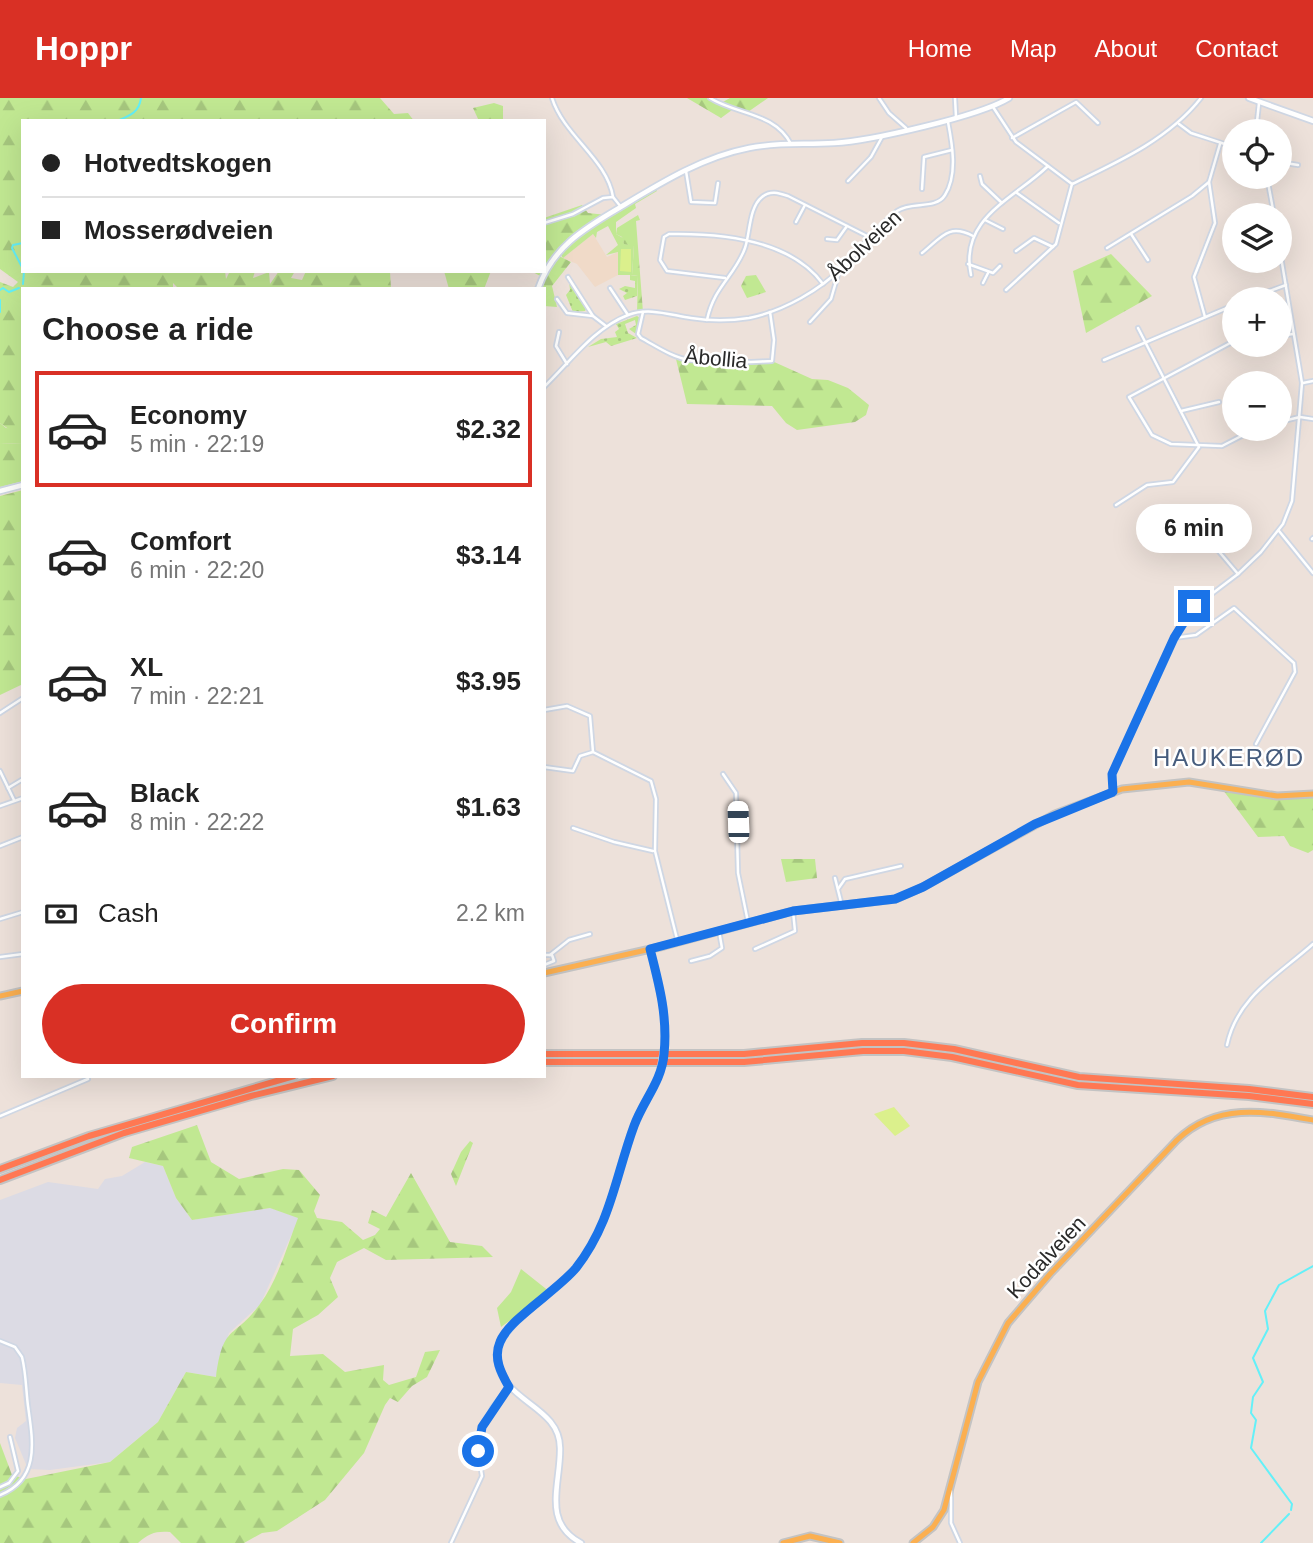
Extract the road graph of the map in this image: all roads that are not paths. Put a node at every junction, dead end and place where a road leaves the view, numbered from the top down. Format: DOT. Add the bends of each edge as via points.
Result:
graph roads {
  1 [pos="552,98"];
  2 [pos="710,98"];
  3 [pos="879,98"];
  4 [pos="955,98"];
  5 [pos="1009,98"];
  6 [pos="1201,98"];
  7 [pos="1250,98"];
  8 [pos="1259,102"];
  9 [pos="993,107"];
  10 [pos="956,117"];
  11 [pos="947,119"];
  12 [pos="1257,119"];
  13 [pos="1313,121"];
  14 [pos="1098,123"];
  15 [pos="1178,123"];
  16 [pos="906,128"];
  17 [pos="882,134"];
  18 [pos="1012,138"];
  19 [pos="791,144"];
  20 [pos="1220,144"];
  21 [pos="952,150"];
  22 [pos="1292,164"];
  23 [pos="1298,165"];
  24 [pos="1048,166"];
  25 [pos="686,170"];
  26 [pos="980,176"];
  27 [pos="848,181"];
  28 [pos="1209,182"];
  29 [pos="718,183"];
  30 [pos="1072,184"];
  31 [pos="922,189"];
  32 [pos="1017,193"];
  33 [pos="612,197"];
  34 [pos="1002,203"];
  35 [pos="805,205"];
  36 [pos="621,207"];
  37 [pos="985,220"];
  38 [pos="546,222"];
  39 [pos="796,222"];
  40 [pos="1061,224"];
  41 [pos="847,226"];
  42 [pos="1003,229"];
  43 [pos="1131,233"];
  44 [pos="973,236"];
  45 [pos="871,238"];
  46 [pos="827,239"];
  47 [pos="747,241"];
  48 [pos="1053,247"];
  49 [pos="1107,248"];
  50 [pos="1016,251"];
  51 [pos="922,253"];
  52 [pos="1149,260"];
  53 [pos="968,264"];
  54 [pos="1000,267"];
  55 [pos="838,271"];
  56 [pos="546,272"];
  57 [pos="988,273"];
  58 [pos="1284,273"];
  59 [pos="971,275"];
  60 [pos="568,277"];
  61 [pos="725,278"];
  62 [pos="983,283"];
  63 [pos="823,284"];
  64 [pos="1286,285"];
  65 [pos="1281,287"];
  66 [pos="610,288"];
  67 [pos="1006,290"];
  68 [pos="557,299"];
  69 [pos="1222,310"];
  70 [pos="643,312"];
  71 [pos="770,312"];
  72 [pos="628,315"];
  73 [pos="593,316"];
  74 [pos="1205,317"];
  75 [pos="707,320"];
  76 [pos="810,322"];
  77 [pos="606,326"];
  78 [pos="1138,328"];
  79 [pos="559,332"];
  80 [pos="1293,334"];
  81 [pos="1146,342"];
  82 [pos="1222,347"];
  83 [pos="1104,360"];
  84 [pos="567,364"];
  85 [pos="1164,377"];
  86 [pos="1313,381"];
  87 [pos="1302,383"];
  88 [pos="546,385"];
  89 [pos="1219,402"];
  90 [pos="1181,411"];
  91 [pos="1300,417"];
  92 [pos="1292,419"];
  93 [pos="1313,419"];
  94 [pos="1233,441"];
  95 [pos="1199,447"];
  96 [pos="21,486"];
  97 [pos="0,491"];
  98 [pos="1116,505"];
  99 [pos="1182,509"];
  100 [pos="1279,531"];
  101 [pos="1238,573"];
  102 [pos="1313,573"];
  103 [pos="1174,638"];
  104 [pos="21,699"];
  105 [pos="546,710"];
  106 [pos="0,713"];
  107 [pos="1256,744"];
  108 [pos="593,752"];
  109 [pos="546,767"];
  110 [pos="0,771"];
  111 [pos="723,774"];
  112 [pos="21,780"];
  113 [pos="8,788"];
  114 [pos="1113,792"];
  115 [pos="1313,794"];
  116 [pos="21,798"];
  117 [pos="13,800"];
  118 [pos="0,806"];
  119 [pos="573,828"];
  120 [pos="21,838"];
  121 [pos="0,846"];
  122 [pos="655,851"];
  123 [pos="901,866"];
  124 [pos="835,878"];
  125 [pos="838,889"];
  126 [pos="842,906"];
  127 [pos="793,911"];
  128 [pos="21,913"];
  129 [pos="0,919"];
  130 [pos="748,923"];
  131 [pos="719,931"];
  132 [pos="590,934"];
  133 [pos="678,943"];
  134 [pos="1311,946"];
  135 [pos="650,949"];
  136 [pos="755,949"];
  137 [pos="1313,952"];
  138 [pos="21,954"];
  139 [pos="546,955"];
  140 [pos="550,955"];
  141 [pos="0,957"];
  142 [pos="691,961"];
  143 [pos="546,964"];
  144 [pos="546,973"];
  145 [pos="21,990"];
  146 [pos="0,994"];
  147 [pos="1227,1045"];
  148 [pos="546,1054"];
  149 [pos="546,1062"];
  150 [pos="287,1078"];
  151 [pos="325,1078"];
  152 [pos="88,1079"];
  153 [pos="1313,1095"];
  154 [pos="1313,1104"];
  155 [pos="0,1116"];
  156 [pos="1313,1120"];
  157 [pos="1,1168"];
  158 [pos="0,1180"];
  159 [pos="0,1341"];
  160 [pos="509,1387"];
  161 [pos="10,1437"];
  162 [pos="0,1487"];
  163 [pos="951,1491"];
  164 [pos="0,1495"];
  165 [pos="451,1543"];
  166 [pos="581,1543"];
  167 [pos="783,1543"];
  168 [pos="840,1543"];
  169 [pos="913,1543"];
  170 [pos="960,1543"];
  1 -- 33 [label="street" via="567,129 611,185"];
  2 -- 19 [label="street" via="760,116"];
  3 -- 16 [label="street"];
  4 -- 10 [label="street"];
  5 -- 9 [label="main road"];
  6 -- 15 [label="street"];
  7 -- 8 [label="main road"];
  8 -- 12 [label="street"];
  8 -- 13 [label="main road"];
  9 -- 10 [label="main road"];
  9 -- 18 [label="street"];
  10 -- 11 [label="main road"];
  11 -- 16 [label="main road"];
  11 -- 21 [label="street, Åbolveien"];
  14 -- 18 [label="street" via="1076,102"];
  15 -- 20 [label="street"];
  15 -- 30 [label="street"];
  16 -- 17 [label="main road"];
  17 -- 19 [label="main road" via="843,142"];
  17 -- 27 [label="street" via="874,153"];
  18 -- 24 [label="street"];
  19 -- 25 [label="main road" via="748,148"];
  20 -- 28 [label="street"];
  21 -- 31 [label="street" via="924,157"];
  21 -- 45 [label="street, Åbolveien" via="950,184 943,198 937,203 905,206"];
  22 -- 23 [label="street"];
  24 -- 30 [label="street"];
  24 -- 32 [label="street"];
  25 -- 29 [label="street" via="691,202 715,203"];
  25 -- 36 [label="main road"];
  26 -- 34 [label="street" via="982,184"];
  28 -- 43 [label="street"];
  28 -- 74 [label="street" via="1215,223 1194,277"];
  30 -- 40 [label="street"];
  32 -- 34 [label="street"];
  32 -- 40 [label="street"];
  33 -- 36 [label="street"];
  33 -- 38 [label="street"];
  34 -- 37 [label="street"];
  35 -- 39 [label="street"];
  35 -- 41 [label="street"];
  35 -- 47 [label="street" via="780,194 764,196 754,208"];
  36 -- 56 [label="main road" via="583,229"];
  37 -- 42 [label="street"];
  37 -- 44 [label="street"];
  40 -- 48 [label="street"];
  41 -- 45 [label="street"];
  41 -- 46 [label="street" via="837,240"];
  43 -- 49 [label="street"];
  43 -- 52 [label="street"];
  44 -- 51 [label="street" via="951,230"];
  44 -- 53 [label="street"];
  45 -- 55 [label="street, Åbolveien"];
  47 -- 61 [label="street"];
  47 -- 61 [label="street" via="712,234 664,237 660,260 667,271"];
  47 -- 63 [label="street" via="800,261"];
  48 -- 50 [label="street" via="1034,238"];
  48 -- 67 [label="street"];
  53 -- 57 [label="street"];
  53 -- 59 [label="street"];
  54 -- 57 [label="street"];
  55 -- 63 [label="street, Åbolveien"];
  55 -- 76 [label="street" via="831,299"];
  57 -- 62 [label="street"];
  58 -- 64 [label="street"];
  60 -- 73 [label="street"];
  61 -- 75 [label="street"];
  63 -- 71 [label="street, Åbolveien"];
  64 -- 65 [label="street"];
  64 -- 80 [label="street"];
  66 -- 72 [label="street"];
  68 -- 73 [label="street" via="567,313"];
  69 -- 74 [label="street"];
  70 -- 71 [label="street, Åbollia" via="638,334 670,353 689,360 749,362 772,361"];
  70 -- 72 [label="street, Åbolveien"];
  70 -- 75 [label="street, Åbolveien"];
  71 -- 75 [label="street, Åbolveien"];
  72 -- 77 [label="street, Åbolveien"];
  73 -- 77 [label="street"];
  74 -- 81 [label="street"];
  77 -- 84 [label="street, Åbolveien"];
  78 -- 81 [label="street"];
  79 -- 84 [label="street" via="556,346"];
  80 -- 87 [label="street"];
  81 -- 83 [label="street"];
  81 -- 85 [label="street"];
  82 -- 85 [label="street"];
  84 -- 88 [label="street, Åbolveien"];
  85 -- 90 [label="street"];
  85 -- 95 [label="street" via="1129,397 1152,435 1181,447"];
  86 -- 87 [label="street"];
  87 -- 91 [label="street"];
  89 -- 90 [label="street"];
  90 -- 95 [label="street"];
  91 -- 92 [label="street"];
  91 -- 93 [label="street"];
  91 -- 100 [label="street" via="1292,501"];
  94 -- 95 [label="street"];
  95 -- 98 [label="street" via="1173,482 1147,485"];
  96 -- 97 [label="main road"];
  99 -- 101 [label="street"];
  100 -- 101 [label="street"];
  100 -- 102 [label="street"];
  101 -- 103 [label="street" via="1194,606"];
  103 -- 107 [label="street" via="1196,635 1234,608 1294,663 1295,672"];
  103 -- 114 [label="street" via="1112,774"];
  104 -- 106 [label="street"];
  105 -- 108 [label="street" via="567,706 590,716"];
  108 -- 109 [label="street" via="580,756 573,771"];
  108 -- 122 [label="street" via="651,782 656,799"];
  110 -- 113 [label="street"];
  111 -- 130 [label="street" via="736,793 738,873"];
  112 -- 113 [label="street"];
  113 -- 117 [label="street"];
  114 -- 115 [label="main road" via="1180,782 1277,796"];
  114 -- 126 [label="main road" via="1035,824 906,895"];
  116 -- 117 [label="street"];
  117 -- 118 [label="street"];
  119 -- 122 [label="street"];
  120 -- 121 [label="street"];
  122 -- 133 [label="street"];
  123 -- 125 [label="street" via="845,879"];
  124 -- 125 [label="street"];
  125 -- 126 [label="street"];
  126 -- 127 [label="main road"];
  127 -- 130 [label="main road"];
  127 -- 136 [label="street" via="795,931"];
  128 -- 129 [label="street"];
  130 -- 131 [label="main road"];
  131 -- 133 [label="main road"];
  131 -- 142 [label="street" via="722,948"];
  132 -- 140 [label="street" via="569,940"];
  133 -- 135 [label="main road"];
  134 -- 137 [label="street"];
  134 -- 147 [label="street" via="1243,1005"];
  135 -- 144 [label="main road"];
  135 -- 160 [label="main road, bridge" via="664,1009 660,1073 634,1127 614,1199 595,1239 564,1281 509,1328 500,1342 498,1363"];
  138 -- 141 [label="street"];
  139 -- 140 [label="street"];
  140 -- 143 [label="street" via="554,961"];
  145 -- 146 [label="main road"];
  148 -- 153 [label="highway" via="712,1055 904,1043 954,1049 1079,1077"];
  149 -- 154 [label="highway" via="734,1063 904,1051 1078,1085"];
  150 -- 157 [label="highway" via="89,1136"];
  151 -- 158 [label="highway" via="124,1133"];
  152 -- 155 [label="street"];
  156 -- 163 [label="main road, Kodalveien" via="1229,1112 1198,1123 1177,1140 1008,1323 978,1382"];
  159 -- 164 [label="street" via="15,1347 22,1357 33,1447 26,1475 17,1487"];
  160 -- 165 [label="street" via="480,1434 477,1446 482,1476"];
  160 -- 166 [label="main road" via="548,1417 557,1430 561,1449 555,1510 564,1530"];
  161 -- 162 [label="street" via="18,1471"];
  163 -- 169 [label="main road, Kodalveien" via="937,1521"];
  163 -- 170 [label="street" via="951,1523"];
  167 -- 168 [label="main road" via="810,1536"];
}
